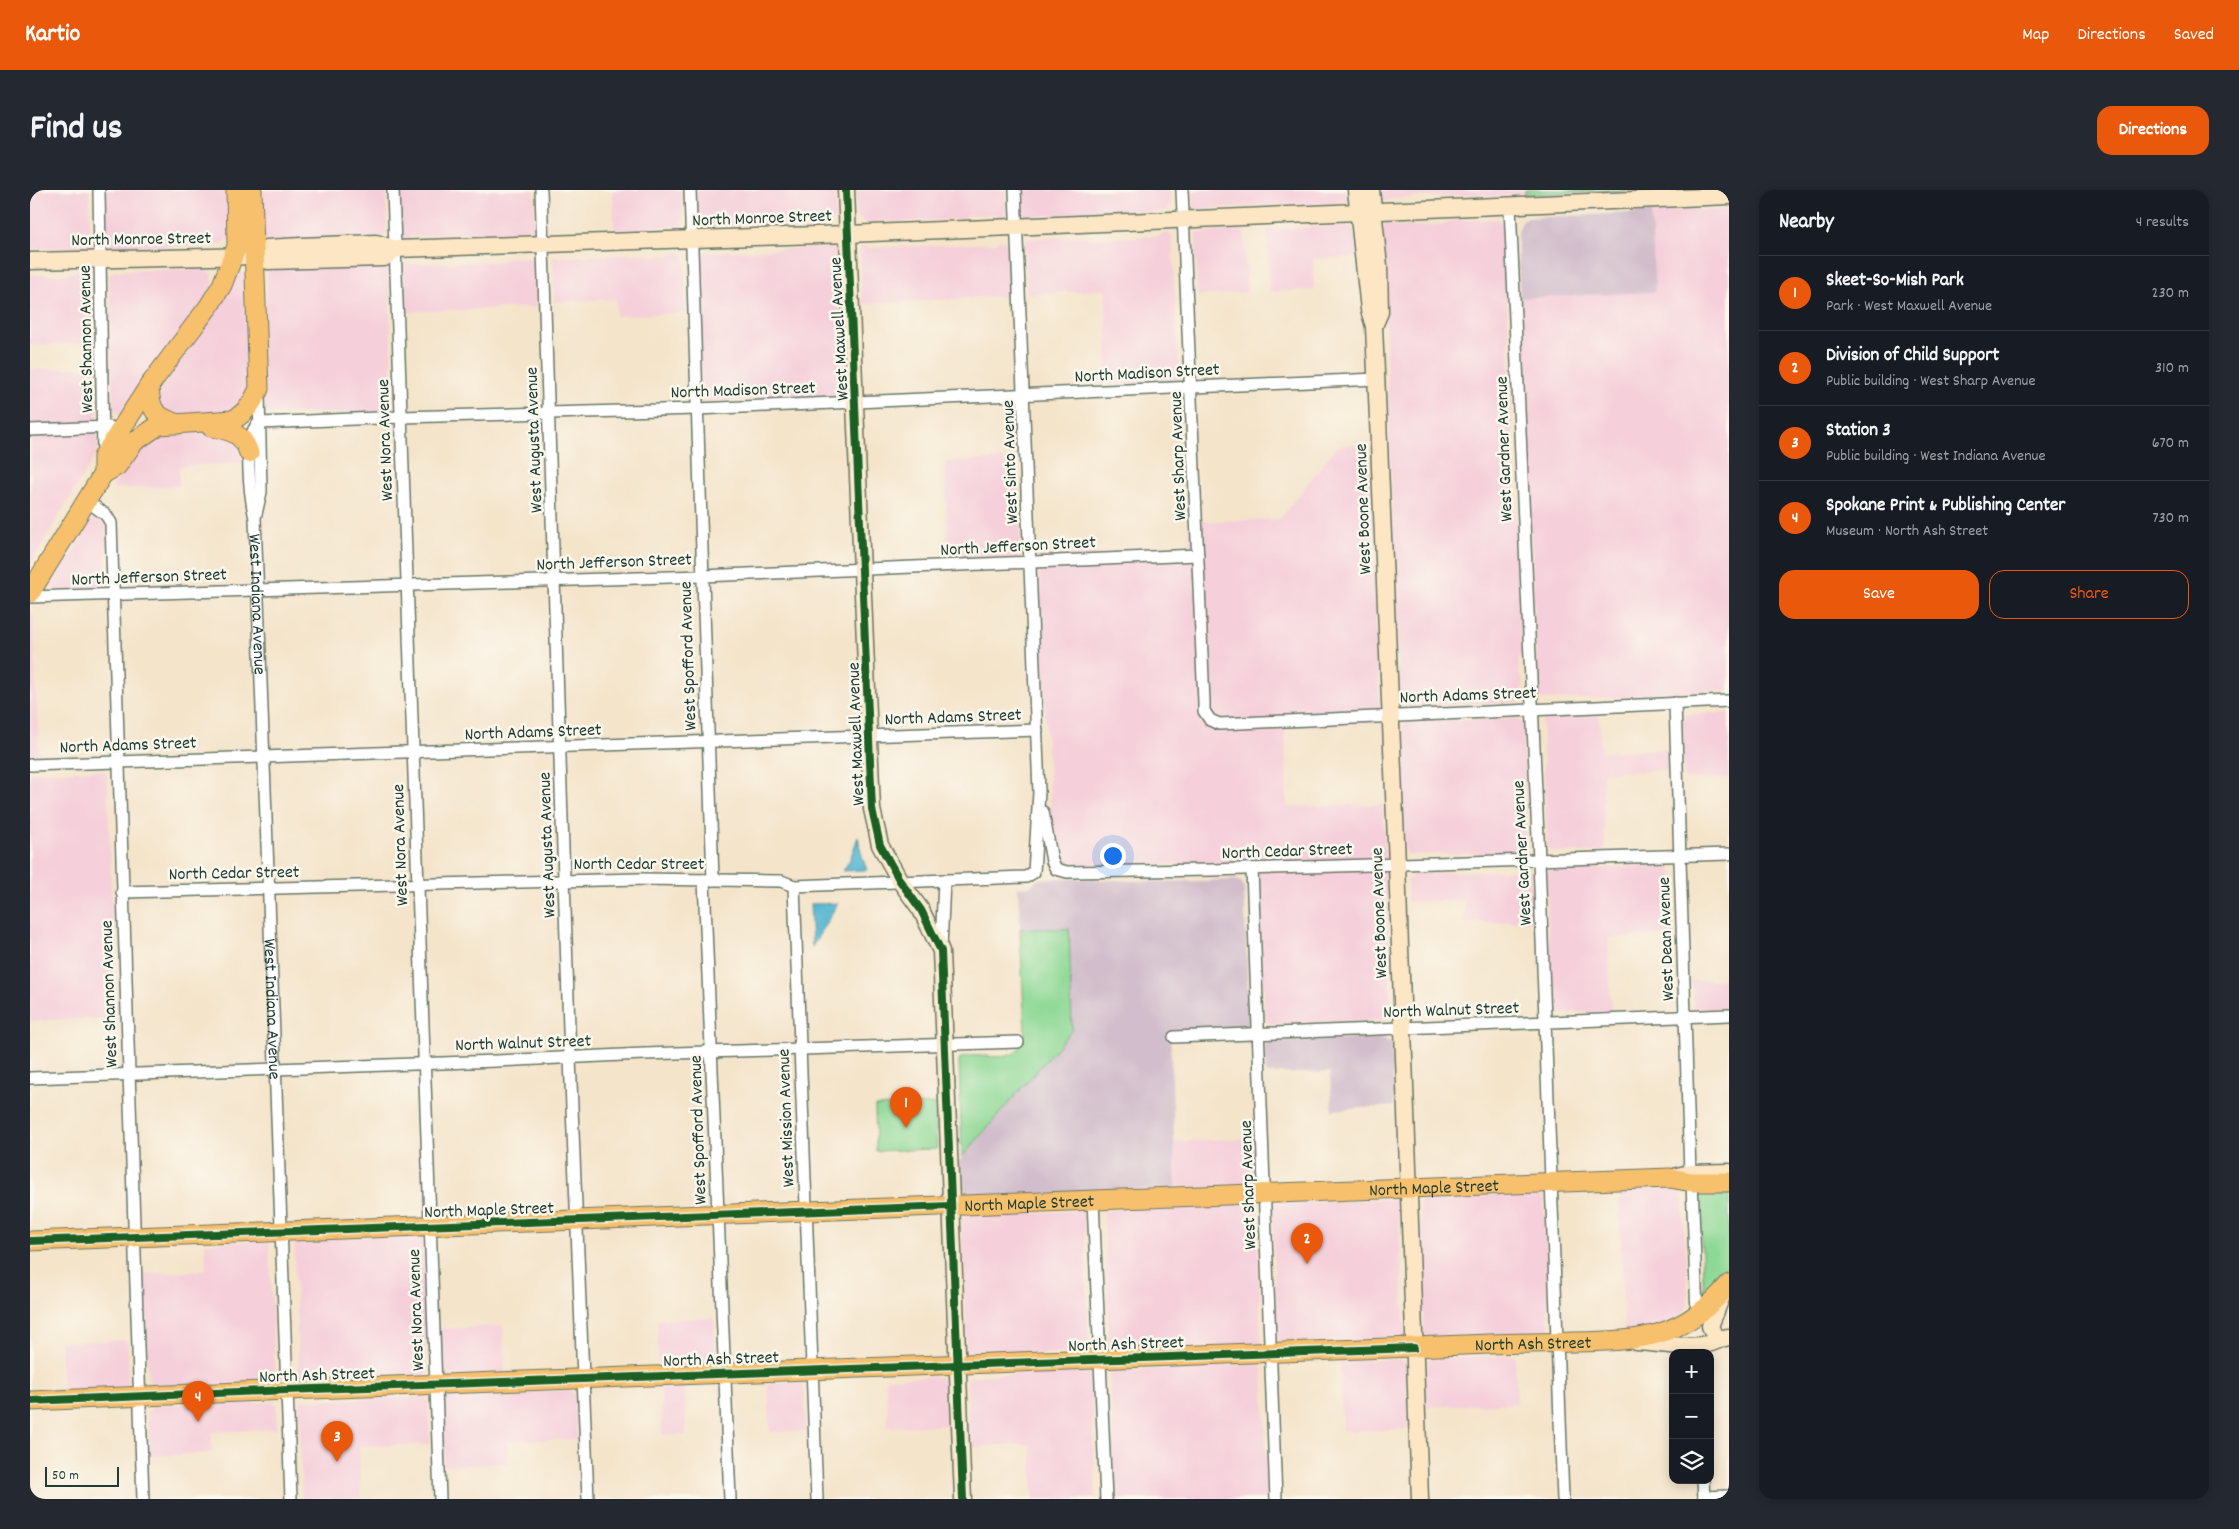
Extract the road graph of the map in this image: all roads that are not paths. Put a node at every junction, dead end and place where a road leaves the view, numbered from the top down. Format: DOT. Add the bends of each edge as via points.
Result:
graph roads {
  1 [pos="98,190"];
  2 [pos="236,190"];
  3 [pos="252,190"];
  4 [pos="393,190"];
  5 [pos="541,190"];
  6 [pos="690,190"];
  7 [pos="846,190"];
  8 [pos="1015,190"];
  9 [pos="1182,190"];
  10 [pos="1356,190"];
  11 [pos="1371,190"];
  12 [pos="1729,196"];
  13 [pos="1510,206"];
  14 [pos="1366,212"];
  15 [pos="1184,219"];
  16 [pos="1016,227"];
  17 [pos="848,234"];
  18 [pos="691,239"];
  19 [pos="543,244"];
  20 [pos="396,250"];
  21 [pos="235,256"];
  22 [pos="254,256"];
  23 [pos="101,259"];
  24 [pos="30,260"];
  25 [pos="1377,379"];
  26 [pos="1192,387"];
  27 [pos="259,389"];
  28 [pos="145,392"];
  29 [pos="1024,396"];
  30 [pos="856,403"];
  31 [pos="697,409"];
  32 [pos="550,412"];
  33 [pos="401,417"];
  34 [pos="260,423"];
  35 [pos="187,424"];
  36 [pos="113,427"];
  37 [pos="30,430"];
  38 [pos="249,453"];
  39 [pos="111,465"];
  40 [pos="86,500"];
  41 [pos="255,518"];
  42 [pos="1198,555"];
  43 [pos="1030,561"];
  44 [pos="864,570"];
  45 [pos="702,576"];
  46 [pos="555,580"];
  47 [pos="407,584"];
  48 [pos="258,590"];
  49 [pos="30,595"];
  50 [pos="113,595"];
  51 [pos="1729,701"];
  52 [pos="1675,703"];
  53 [pos="1532,709"];
  54 [pos="1390,715"];
  55 [pos="1210,720"];
  56 [pos="1037,730"];
  57 [pos="870,737"];
  58 [pos="708,743"];
  59 [pos="560,747"];
  60 [pos="412,753"];
  61 [pos="264,757"];
  62 [pos="118,762"];
  63 [pos="30,765"];
  64 [pos="1039,792"];
  65 [pos="1729,854"];
  66 [pos="1680,856"];
  67 [pos="1539,860"];
  68 [pos="1397,864"];
  69 [pos="1252,869"];
  70 [pos="1056,870"];
  71 [pos="1034,872"];
  72 [pos="708,880"];
  73 [pos="944,880"];
  74 [pos="565,881"];
  75 [pos="900,881"];
  76 [pos="418,885"];
  77 [pos="794,886"];
  78 [pos="268,888"];
  79 [pos="122,892"];
  80 [pos="941,951"];
  81 [pos="1729,1015"];
  82 [pos="1686,1016"];
  83 [pos="1546,1022"];
  84 [pos="1402,1028"];
  85 [pos="1259,1034"];
  86 [pos="1174,1037"];
  87 [pos="1018,1042"];
  88 [pos="943,1045"];
  89 [pos="800,1049"];
  90 [pos="711,1052"];
  91 [pos="570,1058"];
  92 [pos="424,1063"];
  93 [pos="274,1070"];
  94 [pos="128,1074"];
  95 [pos="30,1078"];
  96 [pos="1729,1172"];
  97 [pos="1691,1178"];
  98 [pos="1552,1182"];
  99 [pos="1729,1182"];
  100 [pos="1408,1188"];
  101 [pos="1265,1194"];
  102 [pos="1093,1200"];
  103 [pos="950,1206"];
  104 [pos="807,1212"];
  105 [pos="718,1215"];
  106 [pos="578,1220"];
  107 [pos="430,1226"];
  108 [pos="281,1232"];
  109 [pos="134,1238"];
  110 [pos="30,1241"];
  111 [pos="1726,1288"];
  112 [pos="1714,1329"];
  113 [pos="1627,1341"];
  114 [pos="1556,1342"];
  115 [pos="1414,1348"];
  116 [pos="1697,1349"];
  117 [pos="1271,1353"];
  118 [pos="1099,1359"];
  119 [pos="956,1364"];
  120 [pos="812,1370"];
  121 [pos="725,1374"];
  122 [pos="584,1379"];
  123 [pos="434,1384"];
  124 [pos="287,1390"];
  125 [pos="140,1396"];
  126 [pos="30,1401"];
  127 [pos="1703,1484"];
  128 [pos="1729,1496"];
  129 [pos="1704,1498"];
  130 [pos="143,1499"];
  131 [pos="291,1499"];
  132 [pos="440,1499"];
  133 [pos="588,1499"];
  134 [pos="730,1499"];
  135 [pos="817,1499"];
  136 [pos="962,1499"];
  137 [pos="1106,1499"];
  138 [pos="1276,1499"];
  139 [pos="1420,1499"];
  140 [pos="1562,1499"];
  1 -- 23 [label="street, West Shannon Avenue"];
  2 -- 21 [label="main road" via="238,236"];
  3 -- 22 [label="main road, West Indiana Avenue"];
  4 -- 20 [label="street, West Nora Avenue"];
  5 -- 19 [label="street, West Augusta Avenue"];
  6 -- 18 [label="street, West Spofford Avenue"];
  7 -- 17 [label="main road, West Maxwell Avenue"];
  8 -- 16 [label="street, West Sinto Avenue"];
  9 -- 15 [label="street, West Sharp Avenue"];
  10 -- 14 [label="main road, West Boone Avenue"];
  11 -- 14 [label="main road, West Boone Avenue"];
  12 -- 13 [label="main road, North Monroe Street"];
  13 -- 14 [label="main road, North Monroe Street"];
  13 -- 53 [label="street, West Gardner Avenue"];
  14 -- 15 [label="main road, North Monroe Street"];
  14 -- 25 [label="main road, West Boone Avenue" via="1380,312 1374,326"];
  15 -- 16 [label="main road, North Monroe Street"];
  15 -- 26 [label="street, West Sharp Avenue"];
  16 -- 17 [label="main road, North Monroe Street"];
  16 -- 29 [label="street, West Sinto Avenue"];
  17 -- 18 [label="main road, North Monroe Street"];
  17 -- 30 [label="main road, West Maxwell Avenue"];
  18 -- 19 [label="main road, North Monroe Street"];
  18 -- 31 [label="street, West Spofford Avenue"];
  19 -- 20 [label="main road, North Monroe Street"];
  19 -- 32 [label="street, West Augusta Avenue"];
  20 -- 22 [label="main road, North Monroe Street" via="384,258 268,261"];
  20 -- 33 [label="street, West Nora Avenue"];
  21 -- 22 [label="main road, North Monroe Street"];
  21 -- 23 [label="main road, North Monroe Street"];
  21 -- 28 [label="main road" via="216,297"];
  22 -- 27 [label="main road, West Indiana Avenue"];
  23 -- 24 [label="main road, North Monroe Street"];
  23 -- 36 [label="street, West Shannon Avenue"];
  25 -- 26 [label="street, North Madison Street"];
  25 -- 54 [label="main road, West Boone Avenue"];
  26 -- 29 [label="street, North Madison Street"];
  26 -- 42 [label="street, West Sharp Avenue"];
  27 -- 34 [label="street, West Indiana Avenue"];
  27 -- 35 [label="main road" via="252,405 233,420"];
  28 -- 35 [label="main road" via="154,411 162,418"];
  28 -- 36 [label="main road"];
  29 -- 30 [label="street, North Madison Street"];
  29 -- 43 [label="street, West Sinto Avenue"];
  30 -- 31 [label="street, North Madison Street"];
  30 -- 44 [label="main road, West Maxwell Avenue"];
  31 -- 32 [label="street, North Madison Street"];
  31 -- 45 [label="street, West Spofford Avenue"];
  32 -- 33 [label="street, North Madison Street"];
  32 -- 46 [label="street, West Augusta Avenue"];
  33 -- 34 [label="street, North Madison Street"];
  33 -- 47 [label="street, West Nora Avenue"];
  34 -- 38 [label="street, West Indiana Avenue" via="254,428"];
  34 -- 41 [label="street, West Indiana Avenue" via="261,492"];
  35 -- 38 [label="main road" via="226,429 237,434"];
  35 -- 39 [label="main road" via="159,425 134,442"];
  36 -- 37 [label="street"];
  36 -- 39 [label="main road" via="125,432 126,440"];
  38 -- 41 [label="street, West Indiana Avenue" via="250,492"];
  39 -- 40 [label="main road"];
  40 -- 49 [label="main road"];
  40 -- 50 [label="street, West Shannon Avenue" via="106,515 111,523"];
  41 -- 48 [label="street, West Indiana Avenue"];
  42 -- 43 [label="street, North Jefferson Street"];
  42 -- 55 [label="street, West Sharp Avenue" via="1204,711"];
  43 -- 44 [label="street, North Jefferson Street"];
  43 -- 56 [label="street, West Sinto Avenue"];
  44 -- 45 [label="street, North Jefferson Street"];
  44 -- 57 [label="main road, West Maxwell Avenue"];
  45 -- 46 [label="street, North Jefferson Street"];
  45 -- 58 [label="street, West Spofford Avenue"];
  46 -- 47 [label="street, North Jefferson Street"];
  46 -- 59 [label="street, West Augusta Avenue"];
  47 -- 48 [label="street, North Jefferson Street"];
  47 -- 60 [label="street, West Nora Avenue"];
  48 -- 50 [label="street, North Jefferson Street"];
  48 -- 61 [label="street, West Indiana Avenue"];
  49 -- 50 [label="street, North Jefferson Street"];
  50 -- 62 [label="street, West Shannon Avenue"];
  51 -- 52 [label="street, North Adams Street"];
  52 -- 53 [label="street, North Adams Street"];
  52 -- 66 [label="street, West Dean Avenue"];
  53 -- 54 [label="street, North Adams Street"];
  53 -- 67 [label="street, West Gardner Avenue"];
  54 -- 55 [label="street, North Adams Street" via="1219,724"];
  54 -- 68 [label="main road, West Boone Avenue"];
  56 -- 57 [label="street, North Adams Street"];
  56 -- 64 [label="street, West Sinto Avenue"];
  57 -- 58 [label="street, North Adams Street"];
  57 -- 75 [label="main road, West Maxwell Avenue" via="872,809 880,845"];
  58 -- 59 [label="street, North Adams Street"];
  58 -- 72 [label="street, West Spofford Avenue"];
  59 -- 60 [label="street, North Adams Street"];
  59 -- 74 [label="street, West Augusta Avenue"];
  60 -- 61 [label="street, North Adams Street"];
  60 -- 76 [label="street, West Nora Avenue"];
  61 -- 62 [label="street, North Adams Street"];
  61 -- 78 [label="street, West Indiana Avenue"];
  62 -- 63 [label="street, North Adams Street"];
  62 -- 79 [label="street, West Shannon Avenue"];
  64 -- 70 [label="street, West Sinto Avenue"];
  64 -- 71 [label="street, West Sinto Avenue"];
  65 -- 66 [label="street, North Cedar Street"];
  66 -- 67 [label="street, North Cedar Street"];
  66 -- 82 [label="street, West Dean Avenue"];
  67 -- 68 [label="street, North Cedar Street"];
  67 -- 83 [label="street, West Gardner Avenue"];
  68 -- 69 [label="street, North Cedar Street"];
  68 -- 84 [label="main road, West Boone Avenue"];
  69 -- 70 [label="street, North Cedar Street"];
  69 -- 85 [label="street, West Sharp Avenue"];
  71 -- 73 [label="street, North Cedar Street" via="1026,877"];
  72 -- 74 [label="street, North Cedar Street"];
  72 -- 77 [label="street, North Cedar Street" via="786,881"];
  72 -- 90 [label="street, West Spofford Avenue"];
  73 -- 75 [label="street, North Cedar Street"];
  73 -- 80 [label="street, West Maxwell Avenue"];
  74 -- 76 [label="street, North Cedar Street"];
  74 -- 91 [label="street, West Augusta Avenue"];
  75 -- 77 [label="street, North Cedar Street"];
  75 -- 80 [label="main road, West Maxwell Avenue" via="920,910"];
  76 -- 78 [label="street, North Cedar Street"];
  76 -- 92 [label="street, West Nora Avenue"];
  77 -- 89 [label="street, West Mission Avenue"];
  78 -- 79 [label="street, North Cedar Street"];
  78 -- 93 [label="street, West Indiana Avenue"];
  79 -- 94 [label="street, West Shannon Avenue"];
  80 -- 88 [label="main road, West Maxwell Avenue"];
  81 -- 82 [label="street, North Walnut Street"];
  82 -- 83 [label="street, North Walnut Street"];
  82 -- 97 [label="street, West Dean Avenue"];
  83 -- 84 [label="street, North Walnut Street"];
  83 -- 98 [label="street, West Gardner Avenue"];
  84 -- 85 [label="street, North Walnut Street"];
  84 -- 100 [label="main road, West Boone Avenue"];
  85 -- 86 [label="street, North Walnut Street"];
  85 -- 101 [label="street, West Sharp Avenue"];
  87 -- 88 [label="street, North Walnut Street"];
  88 -- 89 [label="street, North Walnut Street"];
  88 -- 103 [label="main road, West Maxwell Avenue"];
  89 -- 90 [label="street, North Walnut Street"];
  89 -- 104 [label="street, West Mission Avenue"];
  90 -- 91 [label="street, North Walnut Street"];
  90 -- 105 [label="street, West Spofford Avenue"];
  91 -- 92 [label="street, North Walnut Street"];
  91 -- 106 [label="street, West Augusta Avenue"];
  92 -- 93 [label="street, North Walnut Street"];
  92 -- 107 [label="street, West Nora Avenue"];
  93 -- 94 [label="street, North Walnut Street"];
  93 -- 108 [label="street, West Indiana Avenue"];
  94 -- 95 [label="street, North Walnut Street"];
  94 -- 109 [label="street, West Shannon Avenue"];
  96 -- 97 [label="main road, North Maple Street"];
  97 -- 98 [label="main road, North Maple Street"];
  97 -- 99 [label="main road, North Maple Street"];
  97 -- 112 [label="street, West Dean Avenue"];
  98 -- 100 [label="main road, North Maple Street"];
  98 -- 114 [label="street, West Gardner Avenue"];
  100 -- 101 [label="main road, North Maple Street"];
  100 -- 115 [label="main road, West Boone Avenue"];
  101 -- 102 [label="main road, North Maple Street"];
  101 -- 117 [label="street, West Sharp Avenue"];
  102 -- 103 [label="main road, North Maple Street"];
  102 -- 118 [label="street"];
  103 -- 104 [label="main road, North Maple Street"];
  103 -- 119 [label="main road, West Maxwell Avenue"];
  104 -- 105 [label="main road, North Maple Street"];
  104 -- 120 [label="street, West Mission Avenue"];
  105 -- 106 [label="main road, North Maple Street"];
  105 -- 121 [label="street, West Spofford Avenue"];
  106 -- 107 [label="main road, North Maple Street"];
  106 -- 122 [label="street, West Augusta Avenue"];
  107 -- 108 [label="main road, North Maple Street"];
  107 -- 123 [label="street, West Nora Avenue"];
  108 -- 109 [label="main road, North Maple Street"];
  108 -- 124 [label="street, West Indiana Avenue"];
  109 -- 110 [label="main road, North Maple Street"];
  109 -- 125 [label="street, West Shannon Avenue"];
  111 -- 112 [label="main road"];
  112 -- 113 [label="main road, North Ash Street" via="1668,1331"];
  112 -- 116 [label="main road, North Ash Street" via="1708,1344"];
  113 -- 114 [label="main road, North Ash Street"];
  113 -- 116 [label="main road, North Ash Street"];
  114 -- 115 [label="main road, North Ash Street"];
  114 -- 140 [label="street, West Gardner Avenue"];
  115 -- 117 [label="main road, North Ash Street"];
  115 -- 139 [label="main road, West Boone Avenue"];
  117 -- 118 [label="main road, North Ash Street"];
  117 -- 138 [label="street, West Sharp Avenue"];
  118 -- 119 [label="main road, North Ash Street"];
  118 -- 137 [label="street"];
  119 -- 120 [label="main road, North Ash Street"];
  119 -- 136 [label="main road, West Maxwell Avenue"];
  120 -- 121 [label="main road, North Ash Street"];
  120 -- 135 [label="street, West Mission Avenue"];
  121 -- 122 [label="main road, North Ash Street"];
  121 -- 134 [label="street, West Spofford Avenue"];
  122 -- 123 [label="main road, North Ash Street"];
  122 -- 133 [label="street, West Augusta Avenue"];
  123 -- 124 [label="main road, North Ash Street"];
  123 -- 132 [label="street, West Nora Avenue"];
  124 -- 125 [label="main road, North Ash Street"];
  124 -- 131 [label="street, West Indiana Avenue"];
  125 -- 126 [label="main road, North Ash Street"];
  125 -- 130 [label="street, West Shannon Avenue"];
  127 -- 129 [label="street"];
  128 -- 129 [label="street"];
}
